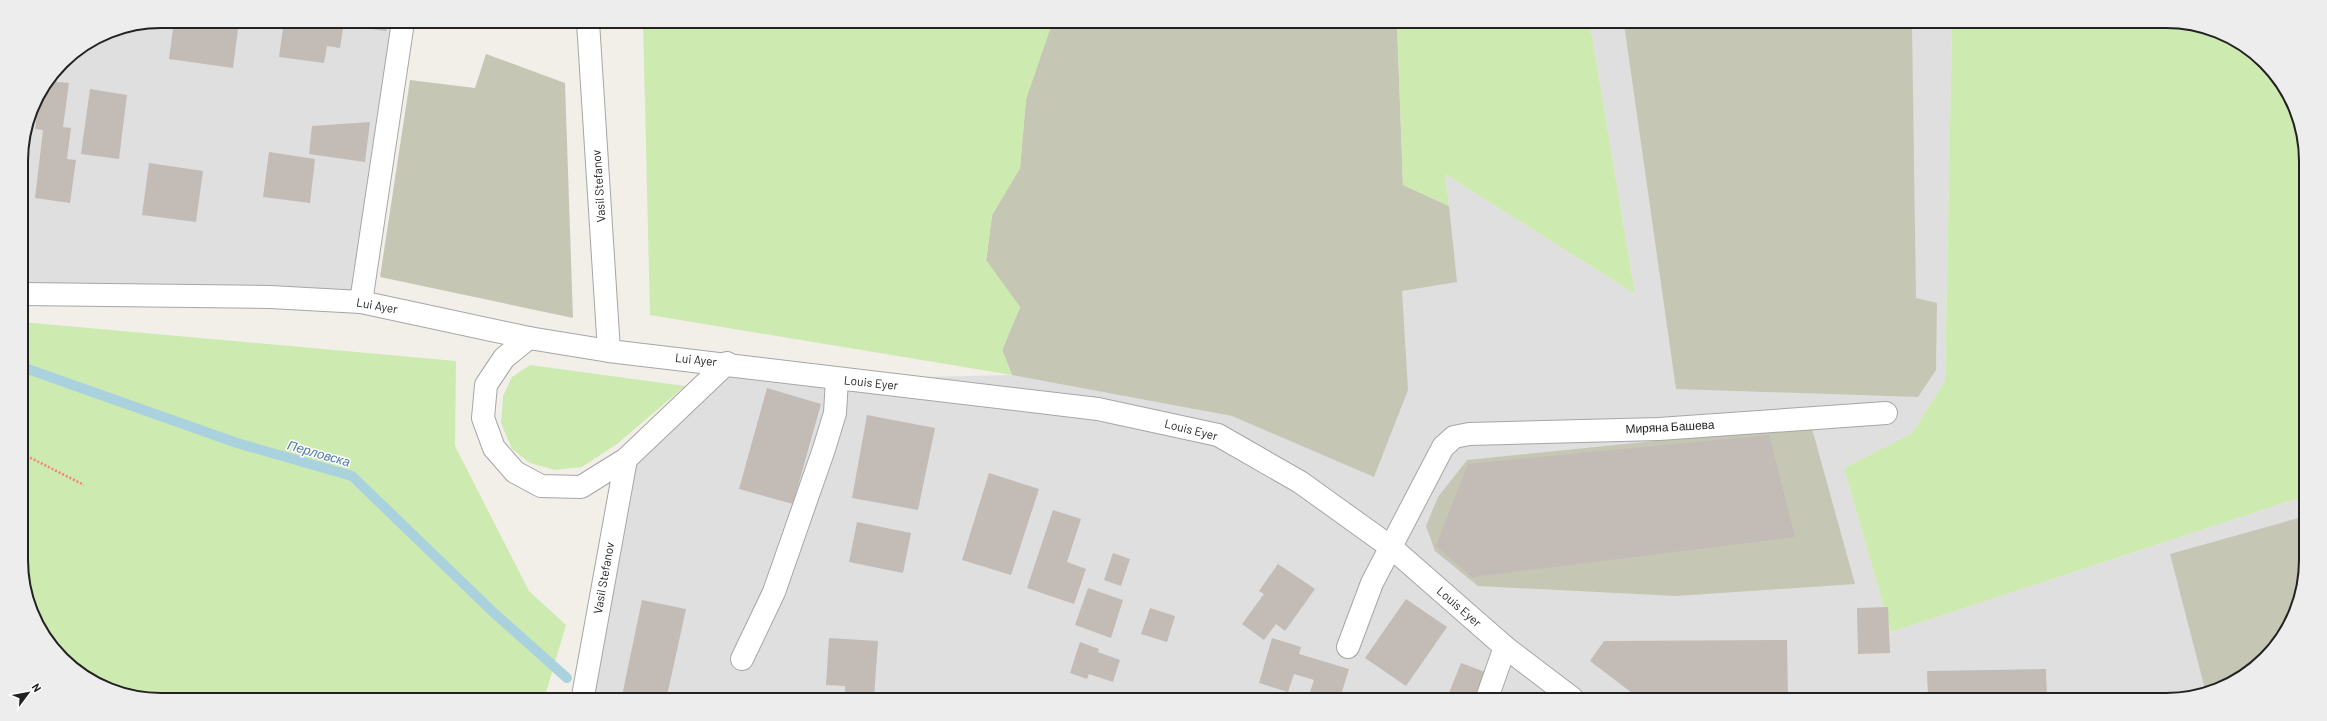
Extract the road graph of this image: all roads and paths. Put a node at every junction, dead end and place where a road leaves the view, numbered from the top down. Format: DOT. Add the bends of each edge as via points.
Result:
graph roads {
  1 [pos="402,28"];
  2 [pos="588,28"];
  3 [pos="28,294"];
  4 [pos="361,302"];
  5 [pos="529,338"];
  6 [pos="609,351"];
  7 [pos="727,364"];
  8 [pos="837,379"];
  9 [pos="1886,413"];
  10 [pos="28,457"];
  11 [pos="626,459"];
  12 [pos="84,485"];
  13 [pos="1392,548"];
  14 [pos="1348,647"];
  15 [pos="1505,647"];
  16 [pos="742,659"];
  17 [pos="584,693"];
  18 [pos="1489,693"];
  19 [pos="1565,693"];
  1 -- 4 [label="street"];
  2 -- 6 [label="street, Vasil Stefanov"];
  3 -- 4 [label="street, Lui Ayer" via="270,296"];
  4 -- 5 [label="street, Lui Ayer"];
  5 -- 6 [label="street, Lui Ayer"];
  5 -- 11 [label="street" via="504,358 486,385 484,418 494,448 515,472 541,486 581,487"];
  6 -- 7 [label="street, Lui Ayer"];
  7 -- 8 [label="street, Louis Eyer"];
  7 -- 11 [label="street"];
  8 -- 13 [label="street, Louis Eyer" via="1098,409 1218,435 1300,482"];
  8 -- 16 [label="street" via="835,413 824,449 774,592"];
  9 -- 13 [label="street, Миряна Башева" via="1659,429 1469,434 1454,437 1443,447"];
  10 -- 12 [label="path"];
  11 -- 17 [label="street, Vasil Stefanov"];
  13 -- 14 [label="street" via="1372,583"];
  13 -- 15 [label="street, Louis Eyer"];
  15 -- 18 [label="street"];
  15 -- 19 [label="street, Louis Eyer"];
}
